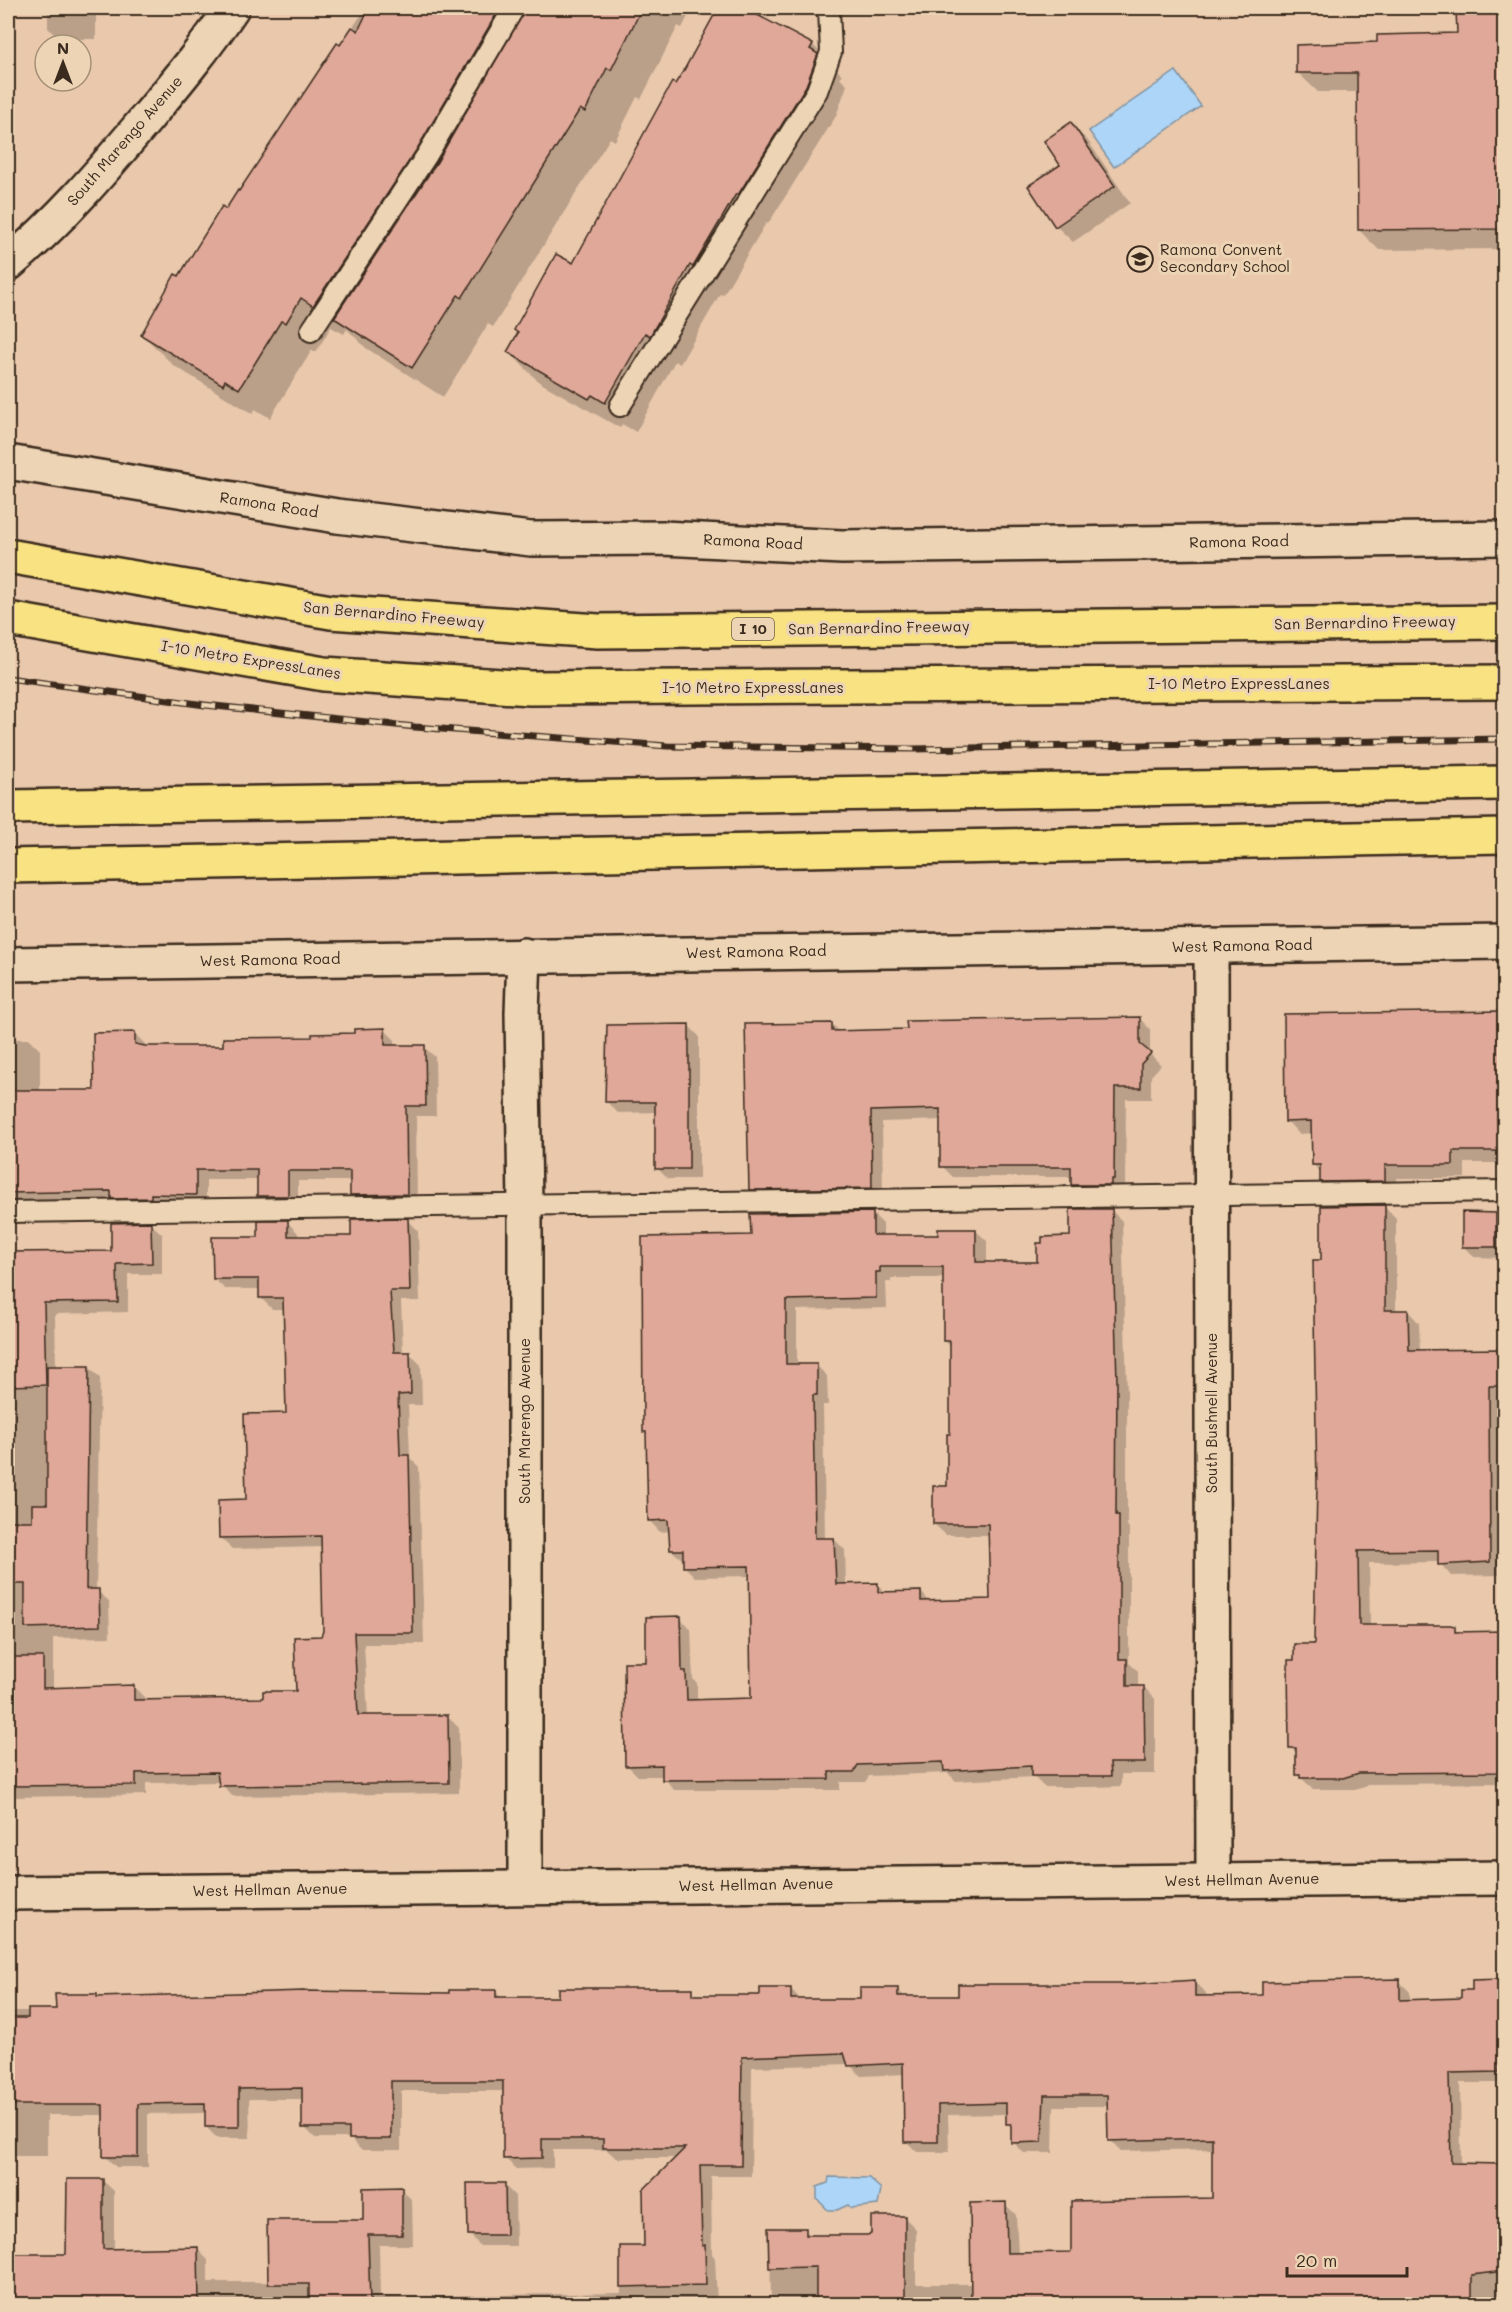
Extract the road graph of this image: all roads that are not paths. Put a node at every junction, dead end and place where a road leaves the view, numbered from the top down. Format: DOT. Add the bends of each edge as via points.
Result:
graph roads {
  1 [pos="232,8"];
  2 [pos="514,8"];
  3 [pos="828,8"];
  4 [pos="8,264"];
  5 [pos="310,331"];
  6 [pos="620,406"];
  7 [pos="8,462"];
  8 [pos="1504,538"];
  9 [pos="8,556"];
  10 [pos="8,619"];
  11 [pos="1504,622"];
  12 [pos="1504,682"];
  13 [pos="1504,783"];
  14 [pos="8,807"];
  15 [pos="1504,836"];
  16 [pos="8,866"];
  17 [pos="1504,942"];
  18 [pos="1211,946"];
  19 [pos="524,955"];
  20 [pos="8,964"];
  21 [pos="1504,1191"];
  22 [pos="1211,1194"];
  23 [pos="525,1205"];
  24 [pos="8,1212"];
  25 [pos="1504,1878"];
  26 [pos="1213,1880"];
  27 [pos="525,1887"];
  28 [pos="8,1893"];
  1 -- 4 [label="street, South Marengo Avenue" via="208,44 113,158 37,239"];
  2 -- 5 [label="lane" via="427,155"];
  3 -- 6 [label="lane" via="831,52 817,91"];
  7 -- 8 [label="street, Ramona Road" via="337,516 531,539 663,538 842,547"];
  9 -- 11 [label="highway, San Bernardino Freeway / I 10" via="331,612 598,631"];
  10 -- 12 [label="highway, I-10 Metro ExpressLanes" via="324,674 530,688"];
  13 -- 14 [label="highway"];
  15 -- 16 [label="highway"];
  17 -- 18 [label="street, West Ramona Road"];
  18 -- 19 [label="street, West Ramona Road"];
  18 -- 22 [label="street, South Bushnell Avenue"];
  19 -- 20 [label="street, West Ramona Road"];
  19 -- 23 [label="street, South Marengo Avenue"];
  21 -- 22 [label="lane"];
  22 -- 23 [label="lane"];
  22 -- 26 [label="street, South Bushnell Avenue"];
  23 -- 24 [label="lane"];
  23 -- 27 [label="street, South Marengo Avenue"];
  25 -- 26 [label="street, West Hellman Avenue"];
  26 -- 27 [label="street, West Hellman Avenue"];
  27 -- 28 [label="street, West Hellman Avenue"];
}
